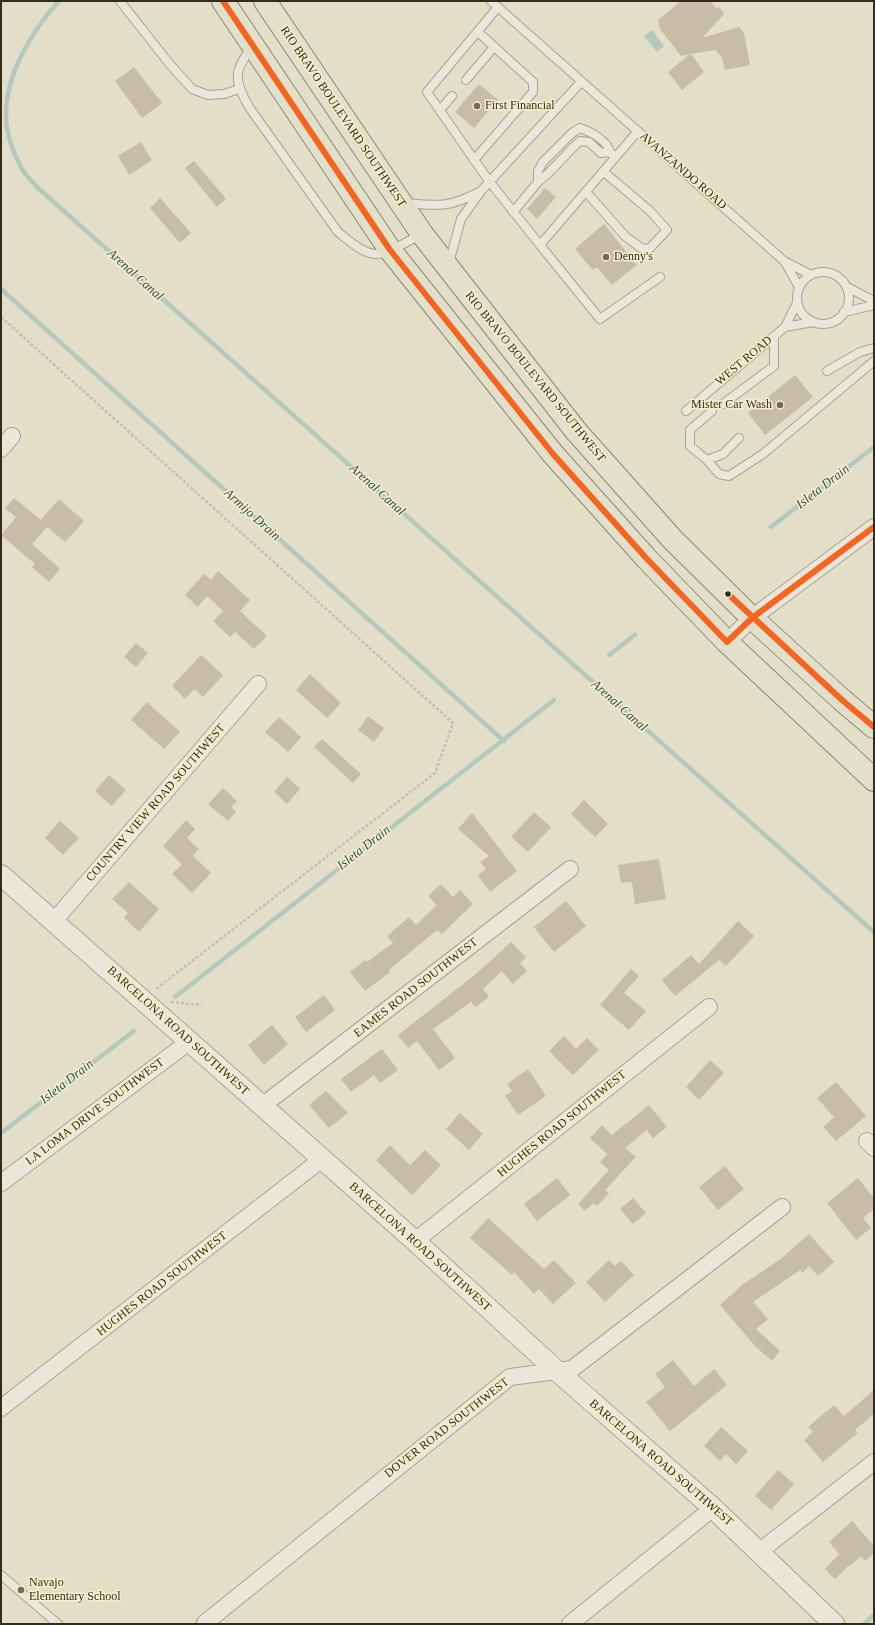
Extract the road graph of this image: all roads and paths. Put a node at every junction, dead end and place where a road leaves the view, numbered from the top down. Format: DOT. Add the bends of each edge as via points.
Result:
graph roads {
  1 [pos="120,1"];
  2 [pos="223,1"];
  3 [pos="265,1"];
  4 [pos="491,1"];
  5 [pos="498,7"];
  6 [pos="478,32"];
  7 [pos="253,46"];
  8 [pos="494,47"];
  9 [pos="466,80"];
  10 [pos="581,82"];
  11 [pos="239,89"];
  12 [pos="452,96"];
  13 [pos="440,110"];
  14 [pos="638,131"];
  15 [pos="612,155"];
  16 [pos="474,160"];
  17 [pos="604,172"];
  18 [pos="489,181"];
  19 [pos="538,182"];
  20 [pos="480,191"];
  21 [pos="586,193"];
  22 [pos="401,203"];
  23 [pos="513,212"];
  24 [pos="422,234"];
  25 [pos="540,245"];
  26 [pos="390,250"];
  27 [pos="784,261"];
  28 [pos="448,268"];
  29 [pos="811,274"];
  30 [pos="660,277"];
  31 [pos="799,286"];
  32 [pos="846,287"];
  33 [pos="874,301"];
  34 [pos="797,303"];
  35 [pos="874,306"];
  36 [pos="844,312"];
  37 [pos="813,322"];
  38 [pos="785,327"];
  39 [pos="774,336"];
  40 [pos="874,348"];
  41 [pos="874,361"];
  42 [pos="827,371"];
  43 [pos="723,404"];
  44 [pos="686,411"];
  45 [pos="712,411"];
  46 [pos="12,436"];
  47 [pos="739,438"];
  48 [pos="1,449"];
  49 [pos="707,460"];
  50 [pos="874,526"];
  51 [pos="752,618"];
  52 [pos="727,642"];
  53 [pos="258,684"];
  54 [pos="874,727"];
  55 [pos="874,780"];
  56 [pos="570,869"];
  57 [pos="1,874"];
  58 [pos="54,921"];
  59 [pos="709,1007"];
  60 [pos="190,1041"];
  61 [pos="262,1106"];
  62 [pos="322,1159"];
  63 [pos="1,1183"];
  64 [pos="782,1207"];
  65 [pos="415,1241"];
  66 [pos="557,1371"];
  67 [pos="1,1408"];
  68 [pos="874,1462"];
  69 [pos="713,1508"];
  70 [pos="760,1551"];
  71 [pos="1,1575"];
  72 [pos="204,1623"];
  73 [pos="58,1624"];
  74 [pos="570,1624"];
  75 [pos="834,1624"];
  1 -- 11 [label="lane" via="192,89 208,95 224,94"];
  2 -- 7 [label="main road"];
  3 -- 22 [label="main road, RIO BRAVO BOULEVARD SOUTHWEST"];
  4 -- 5 [label="lane, AVANZANDO ROAD"];
  5 -- 6 [label="lane"];
  5 -- 10 [label="lane, AVANZANDO ROAD"];
  6 -- 8 [label="lane"];
  6 -- 13 [label="lane" via="427,92"];
  7 -- 11 [label="lane" via="240,63"];
  7 -- 26 [label="main road"];
  8 -- 9 [label="lane"];
  8 -- 16 [label="lane" via="533,82 533,92"];
  10 -- 14 [label="lane, AVANZANDO ROAD"];
  10 -- 18 [label="lane"];
  11 -- 26 [label="lane" via="249,107 338,232 357,247 376,254"];
  12 -- 13 [label="lane"];
  13 -- 16 [label="lane"];
  14 -- 15 [label="lane"];
  14 -- 27 [label="lane, AVANZANDO ROAD"];
  15 -- 17 [label="lane"];
  15 -- 19 [label="lane" via="601,153 589,142 580,141"];
  15 -- 19 [label="lane" via="606,144 591,132 580,128 543,162 538,171"];
  16 -- 18 [label="lane"];
  17 -- 21 [label="lane"];
  17 -- 21 [label="lane" via="650,211 667,230 649,249 641,248 625,236"];
  18 -- 20 [label="lane"];
  18 -- 23 [label="lane"];
  19 -- 23 [label="lane"];
  20 -- 22 [label="lane" via="464,200 442,206"];
  20 -- 28 [label="lane" via="461,219"];
  21 -- 25 [label="lane"];
  22 -- 24 [label="main road, RIO BRAVO BOULEVARD SOUTHWEST"];
  23 -- 25 [label="lane"];
  24 -- 26 [label="lane"];
  24 -- 28 [label="main road, RIO BRAVO BOULEVARD SOUTHWEST"];
  25 -- 30 [label="lane" via="600,319"];
  26 -- 52 [label="main road" via="553,454 647,559"];
  27 -- 29 [label="lane, AVANZANDO ROAD"];
  27 -- 31 [label="lane, AVANZANDO ROAD"];
  28 -- 51 [label="main road, RIO BRAVO BOULEVARD SOUTHWEST" via="576,431 673,540"];
  29 -- 31 [label="lane"];
  29 -- 32 [label="lane" via="819,272 835,275"];
  31 -- 34 [label="lane"];
  32 -- 33 [label="lane"];
  32 -- 36 [label="lane" via="849,296"];
  34 -- 37 [label="lane" via="806,317"];
  34 -- 38 [label="lane, WEST ROAD"];
  35 -- 36 [label="lane"];
  36 -- 37 [label="lane" via="830,323"];
  37 -- 38 [label="lane, WEST ROAD"];
  38 -- 39 [label="lane, WEST ROAD"];
  39 -- 43 [label="lane" via="774,366"];
  39 -- 44 [label="lane, WEST ROAD"];
  40 -- 42 [label="lane" via="860,352"];
  41 -- 49 [label="lane" via="764,454 729,476 719,474"];
  45 -- 49 [label="lane" via="690,430 690,446"];
  46 -- 48 [label="street"];
  47 -- 49 [label="lane" via="723,454"];
  50 -- 51 [label="street"];
  51 -- 52 [label="street"];
  51 -- 54 [label="main road, RIO BRAVO BOULEVARD SOUTHWEST"];
  52 -- 55 [label="main road"];
  53 -- 58 [label="street, COUNTRY VIEW ROAD SOUTHWEST"];
  56 -- 61 [label="street, EAMES ROAD SOUTHWEST"];
  57 -- 58 [label="street, BARCELONA ROAD SOUTHWEST"];
  58 -- 60 [label="street, BARCELONA ROAD SOUTHWEST"];
  59 -- 65 [label="street, HUGHES ROAD SOUTHWEST"];
  60 -- 61 [label="street, BARCELONA ROAD SOUTHWEST"];
  60 -- 63 [label="street, LA LOMA DRIVE SOUTHWEST"];
  61 -- 62 [label="street, BARCELONA ROAD SOUTHWEST"];
  62 -- 65 [label="street, BARCELONA ROAD SOUTHWEST"];
  62 -- 67 [label="street, HUGHES ROAD SOUTHWEST"];
  64 -- 66 [label="street, DOVER ROAD SOUTHWEST" via="572,1369"];
  65 -- 66 [label="street, BARCELONA ROAD SOUTHWEST"];
  66 -- 69 [label="street, BARCELONA ROAD SOUTHWEST"];
  66 -- 72 [label="street, DOVER ROAD SOUTHWEST" via="510,1377"];
  68 -- 70 [label="street"];
  69 -- 70 [label="street, BARCELONA ROAD SOUTHWEST"];
  69 -- 74 [label="street"];
  70 -- 75 [label="street, BARCELONA ROAD SOUTHWEST"];
  71 -- 73 [label="lane"];
}
